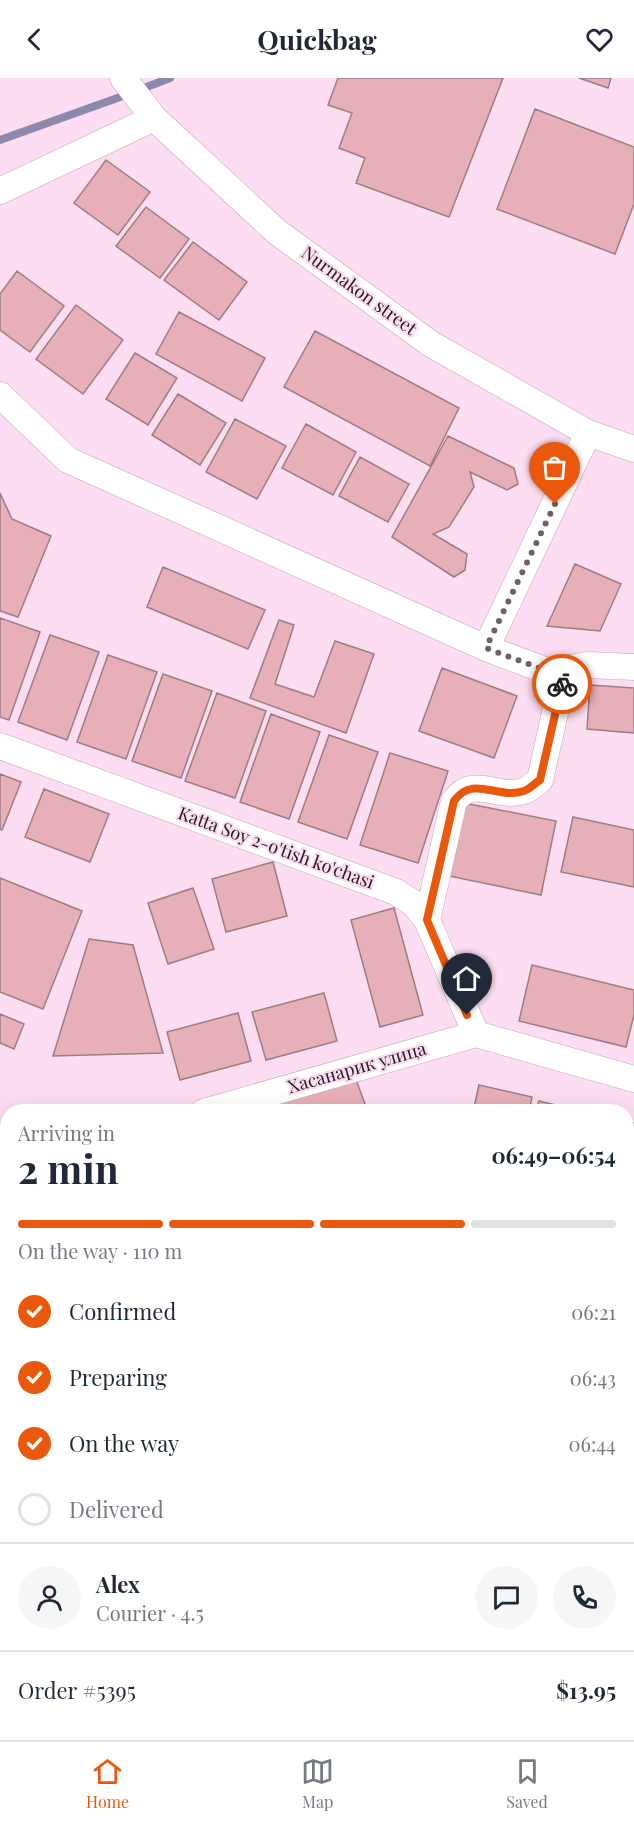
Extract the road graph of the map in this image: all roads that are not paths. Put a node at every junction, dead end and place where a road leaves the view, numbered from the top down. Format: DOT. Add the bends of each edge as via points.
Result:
graph roads {
  1 [pos="123,78"];
  2 [pos="154,118"];
  3 [pos="0,191"];
  4 [pos="0,395"];
  5 [pos="588,433"];
  6 [pos="634,449"];
  7 [pos="486,648"];
  8 [pos="634,668"];
  9 [pos="563,677"];
  10 [pos="0,746"];
  11 [pos="427,920"];
  12 [pos="476,1034"];
  13 [pos="634,1079"];
  14 [pos="232,1104"];
  1 -- 2 [label="street, Nurmakon street"];
  2 -- 3 [label="street"];
  2 -- 5 [label="street, Nurmakon street" via="277,232 431,344"];
  4 -- 7 [label="street" via="68,460"];
  5 -- 6 [label="street, Nurmakon street"];
  5 -- 7 [label="street"];
  7 -- 9 [label="street"];
  8 -- 9 [label="street" via="587,665 571,668"];
  9 -- 11 [label="street" via="540,780 525,791 503,793 474,787 462,790 454,801"];
  10 -- 11 [label="street, Katta Soy 2-o'tish ko'chasi" via="396,892 413,903"];
  11 -- 12 [label="street, Katta Soy 2-o'tish ko'chasi"];
  12 -- 13 [label="street"];
  12 -- 14 [label="street, Хасанарик улица"];
}
